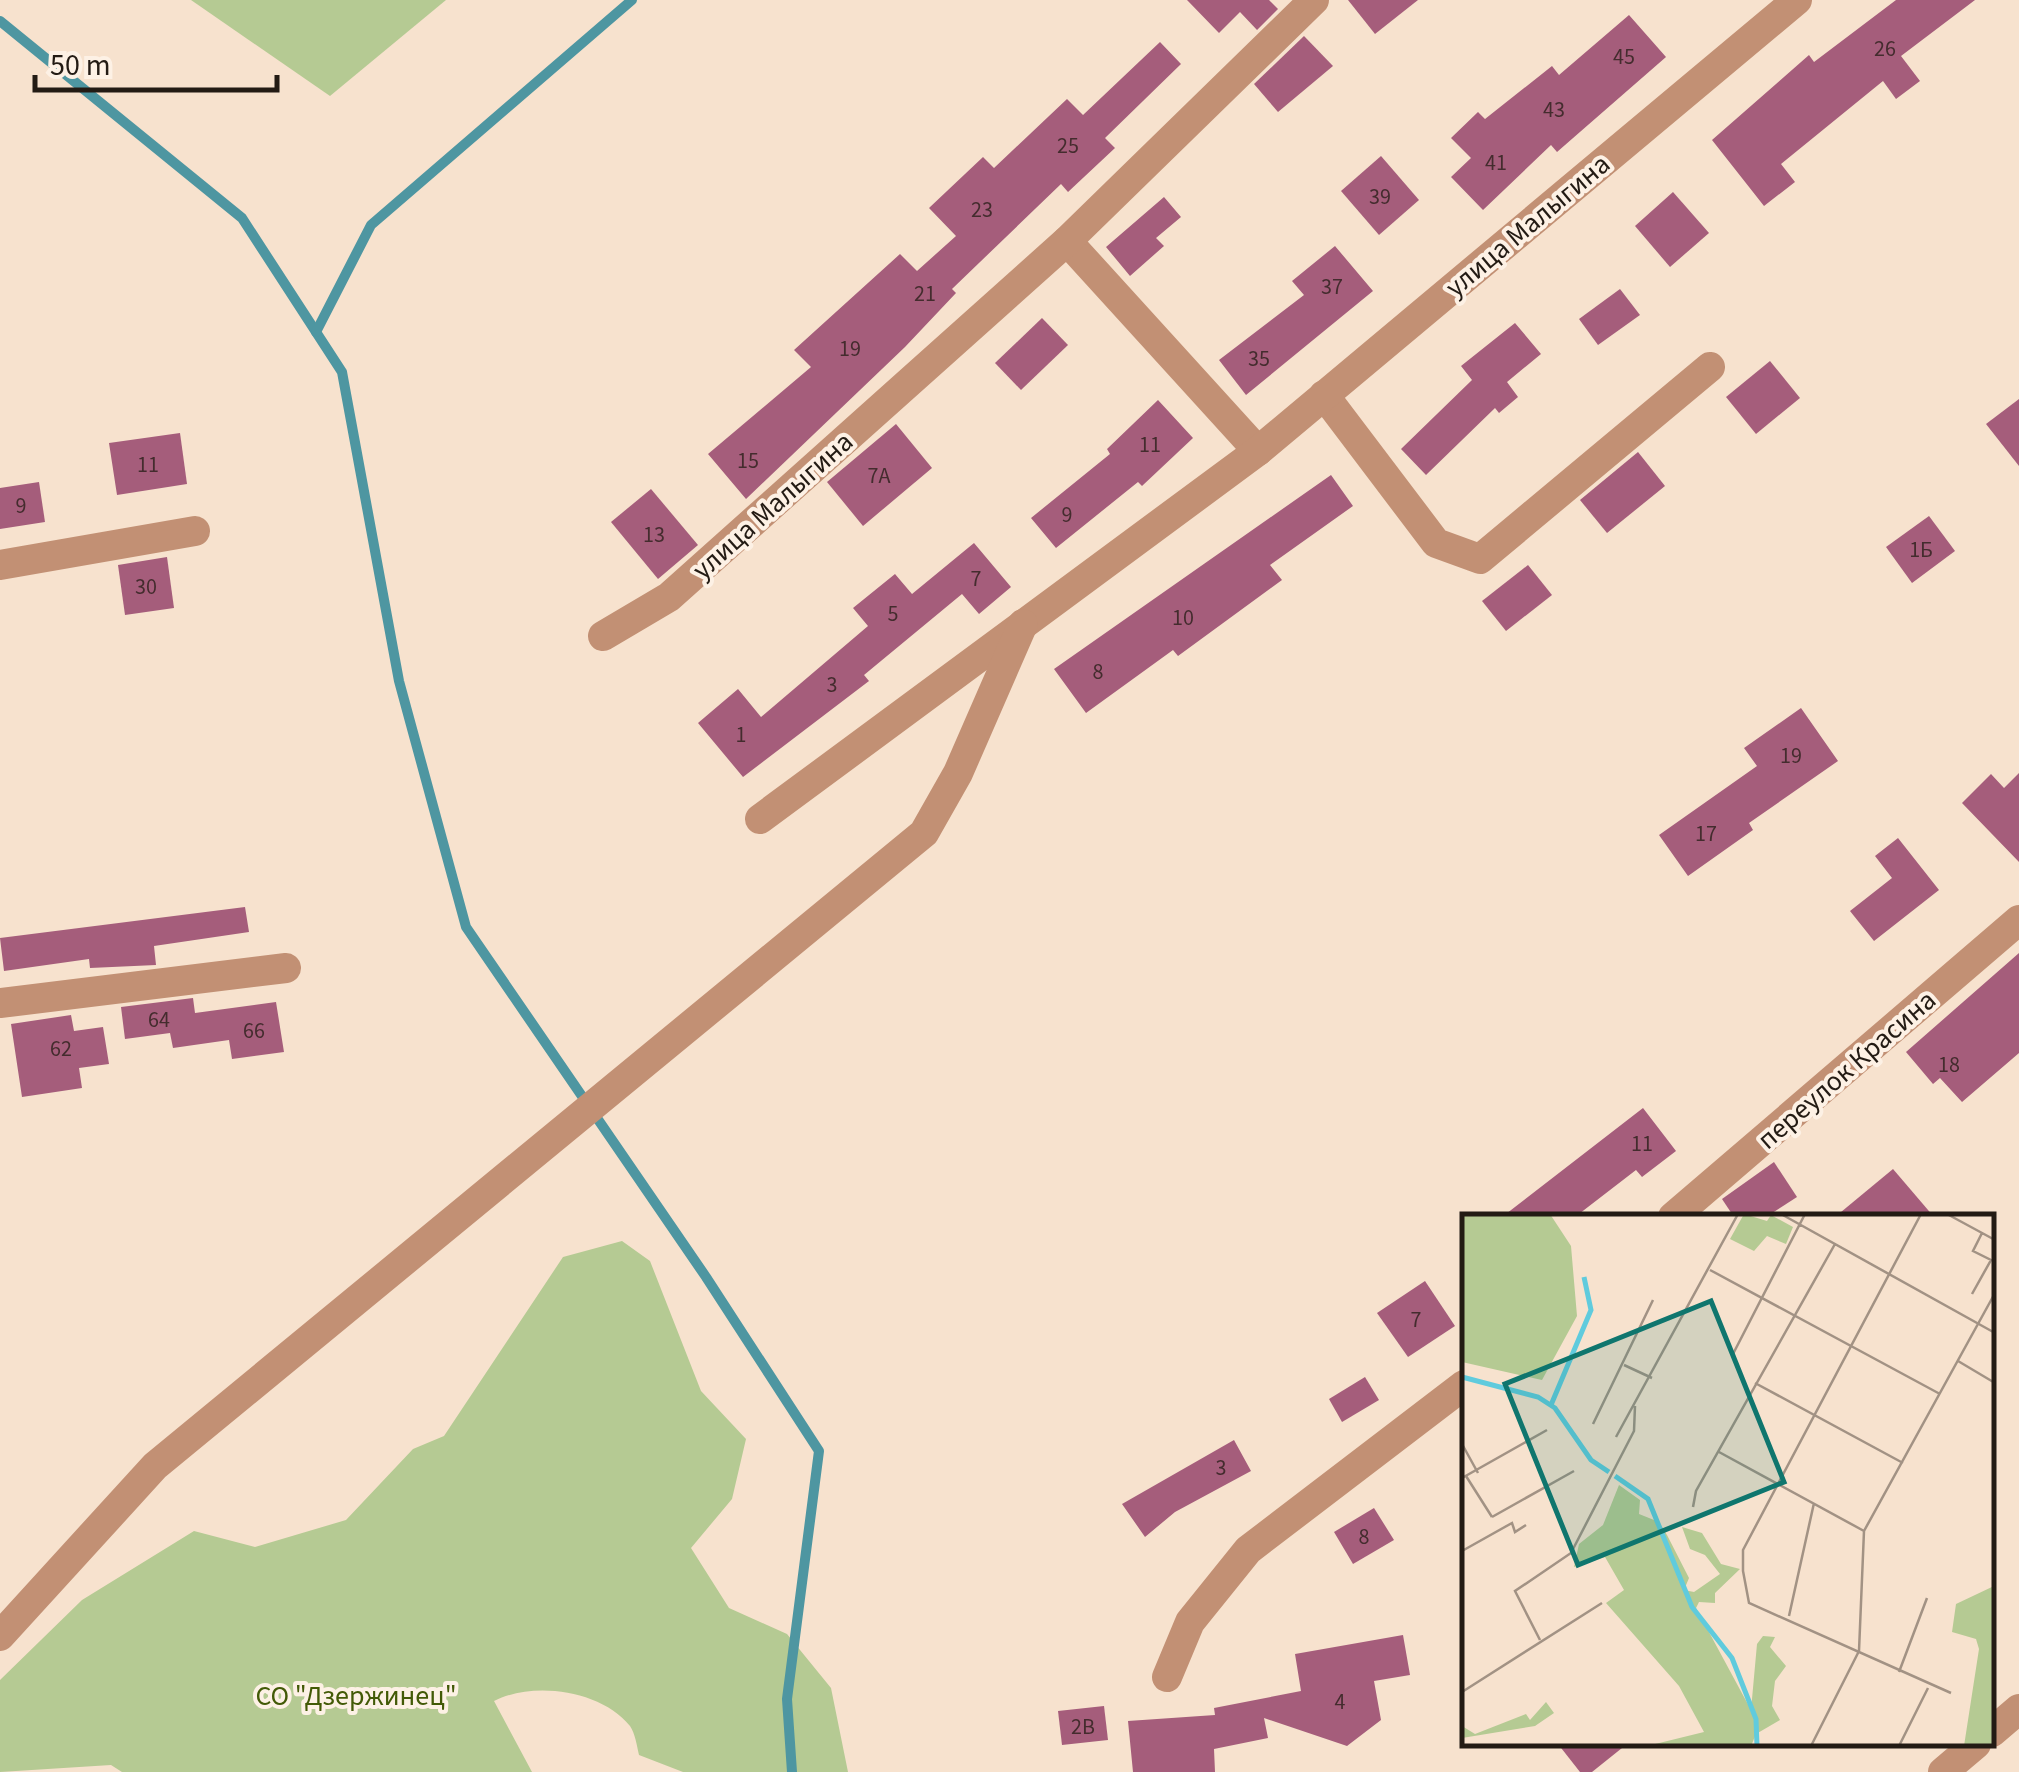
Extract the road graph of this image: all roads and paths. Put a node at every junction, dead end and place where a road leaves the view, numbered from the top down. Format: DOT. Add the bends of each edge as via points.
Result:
graph roads {
  1 [pos="1314,0"];
  2 [pos="1797,0"];
  3 [pos="1067,242"];
  4 [pos="1710,367"];
  5 [pos="1324,395"];
  6 [pos="1258,451"];
  7 [pos="195,531"];
  8 [pos="0,565"];
  9 [pos="1023,624"];
  10 [pos="603,636"];
  11 [pos="760,819"];
  12 [pos="2019,920"];
  13 [pos="286,968"];
  14 [pos="0,1003"];
  15 [pos="1676,1214"];
  16 [pos="1462,1387"];
  17 [pos="0,1636"];
  18 [pos="1167,1677"];
  19 [pos="2019,1708"];
  20 [pos="1994,1730"];
  21 [pos="1971,1747"];
  22 [pos="1943,1764"];
  1 -- 3 [label="street, улица Малыгина"];
  2 -- 5 [label="street, улица Малыгина"];
  3 -- 6 [label="street"];
  3 -- 10 [label="street, улица Малыгина" via="669,596"];
  4 -- 5 [label="street" via="1480,558 1436,543"];
  5 -- 6 [label="street, улица Малыгина"];
  6 -- 9 [label="street, улица Малыгина"];
  7 -- 8 [label="street"];
  9 -- 11 [label="street, улица Малыгина"];
  9 -- 17 [label="street, улица Малыгина" via="924,833 155,1466"];
  12 -- 15 [label="street, переулок Красина"];
  13 -- 14 [label="street"];
  16 -- 18 [label="street" via="1248,1550 1190,1622"];
  19 -- 20 [label="street"];
  21 -- 22 [label="street"];
}
